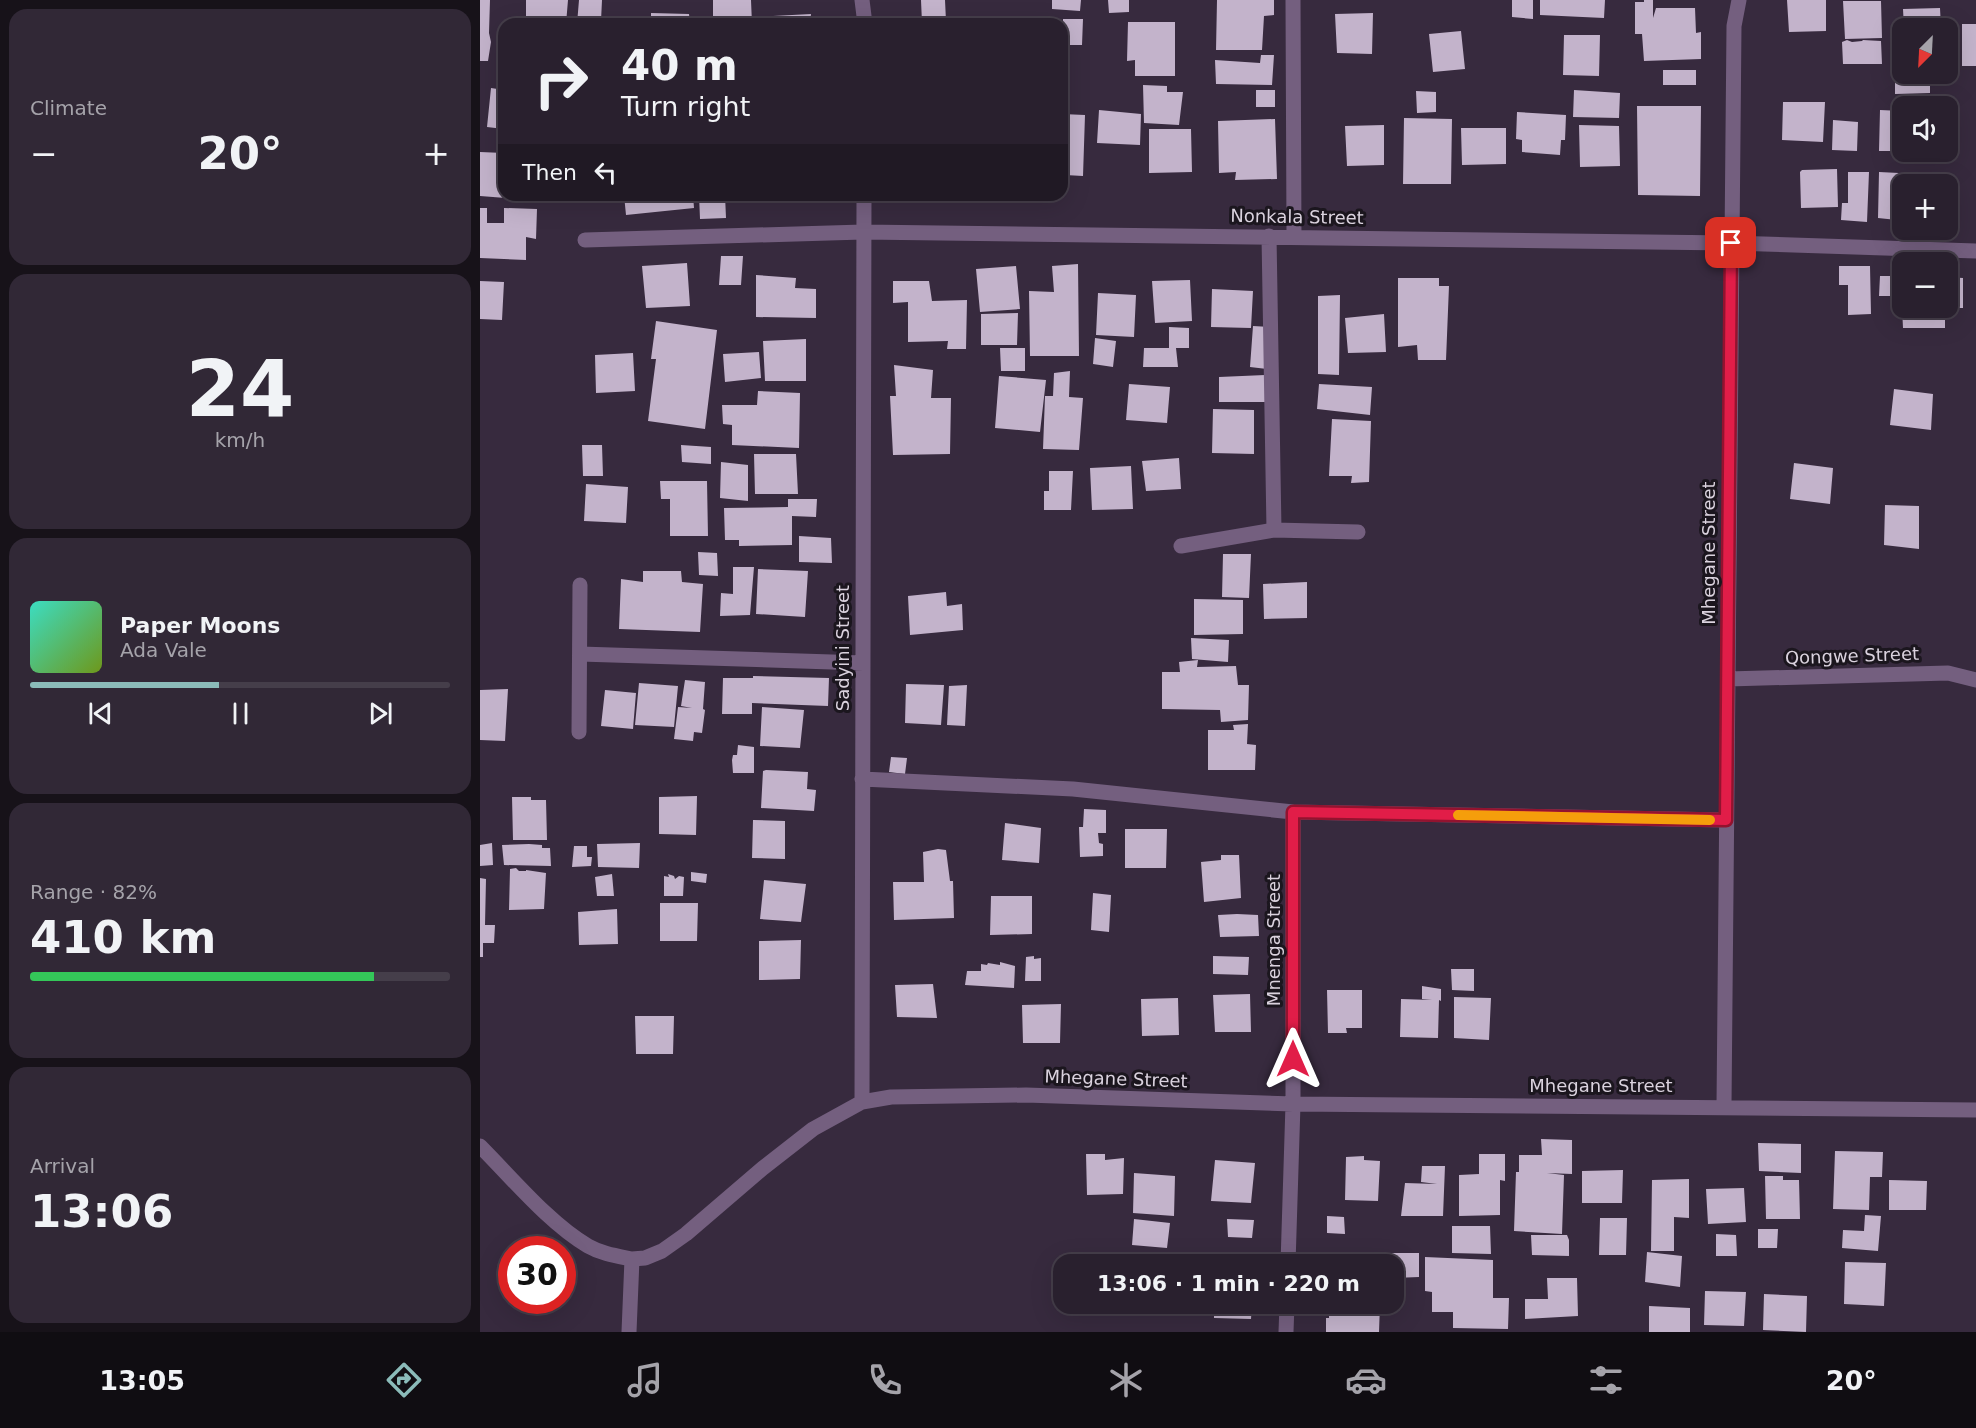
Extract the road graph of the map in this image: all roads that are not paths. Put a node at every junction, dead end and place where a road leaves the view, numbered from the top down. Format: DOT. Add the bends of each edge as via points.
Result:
graph roads {
  1 [pos="862,0"];
  2 [pos="1293,0"];
  3 [pos="1738,0"];
  4 [pos="864,18"];
  5 [pos="864,201"];
  6 [pos="863,232"];
  7 [pos="1269,236"];
  8 [pos="1294,236"];
  9 [pos="585,240"];
  10 [pos="1731,243"];
  11 [pos="1976,251"];
  12 [pos="1274,530"];
  13 [pos="1358,532"];
  14 [pos="1181,546"];
  15 [pos="580,585"];
  16 [pos="580,654"];
  17 [pos="863,663"];
  18 [pos="1728,679"];
  19 [pos="1976,680"];
  20 [pos="579,732"];
  21 [pos="862,779"];
  22 [pos="1293,812"];
  23 [pos="1726,820"];
  24 [pos="862,1102"];
  25 [pos="1293,1104"];
  26 [pos="1724,1106"];
  27 [pos="1976,1110"];
  28 [pos="480,1146"];
  29 [pos="1288,1254"];
  30 [pos="632,1259"];
  31 [pos="1287,1314"];
  32 [pos="629,1332"];
  33 [pos="1286,1332"];
  1 -- 4 [label="street"];
  2 -- 8 [label="street"];
  3 -- 10 [label="street, Mhegane Street" via="1734,26"];
  5 -- 6 [label="street, Sadyini Street"];
  6 -- 7 [label="street, Nonkala Street"];
  6 -- 9 [label="street, Nonkala Street"];
  6 -- 17 [label="street, Sadyini Street"];
  7 -- 8 [label="street, Nonkala Street"];
  7 -- 12 [label="street"];
  8 -- 10 [label="street, Nonkala Street"];
  10 -- 11 [label="street, Nonkala Street"];
  10 -- 18 [label="street, Mhegane Street"];
  12 -- 13 [label="street"];
  12 -- 14 [label="street"];
  15 -- 16 [label="street"];
  16 -- 17 [label="street"];
  16 -- 20 [label="street"];
  17 -- 21 [label="street, Sadyini Street"];
  18 -- 19 [label="street, Qongwe Street" via="1948,673"];
  18 -- 23 [label="street, Mhegane Street"];
  21 -- 22 [label="street" via="1073,789"];
  21 -- 24 [label="street, Sadyini Street"];
  22 -- 23 [label="street"];
  22 -- 25 [label="street, Mnenga Street"];
  23 -- 26 [label="street, Mhegane Street"];
  24 -- 25 [label="street, Mhegane Street" via="891,1097 1026,1095"];
  24 -- 30 [label="street, Mhegane Street" via="813,1129 662,1251"];
  25 -- 26 [label="street, Mhegane Street"];
  25 -- 29 [label="street, Mnenga Street"];
  26 -- 27 [label="street, Mhegane Street"];
  28 -- 30 [label="street" via="568,1233 607,1255"];
  30 -- 32 [label="street"];
  31 -- 33 [label="street"];
}
